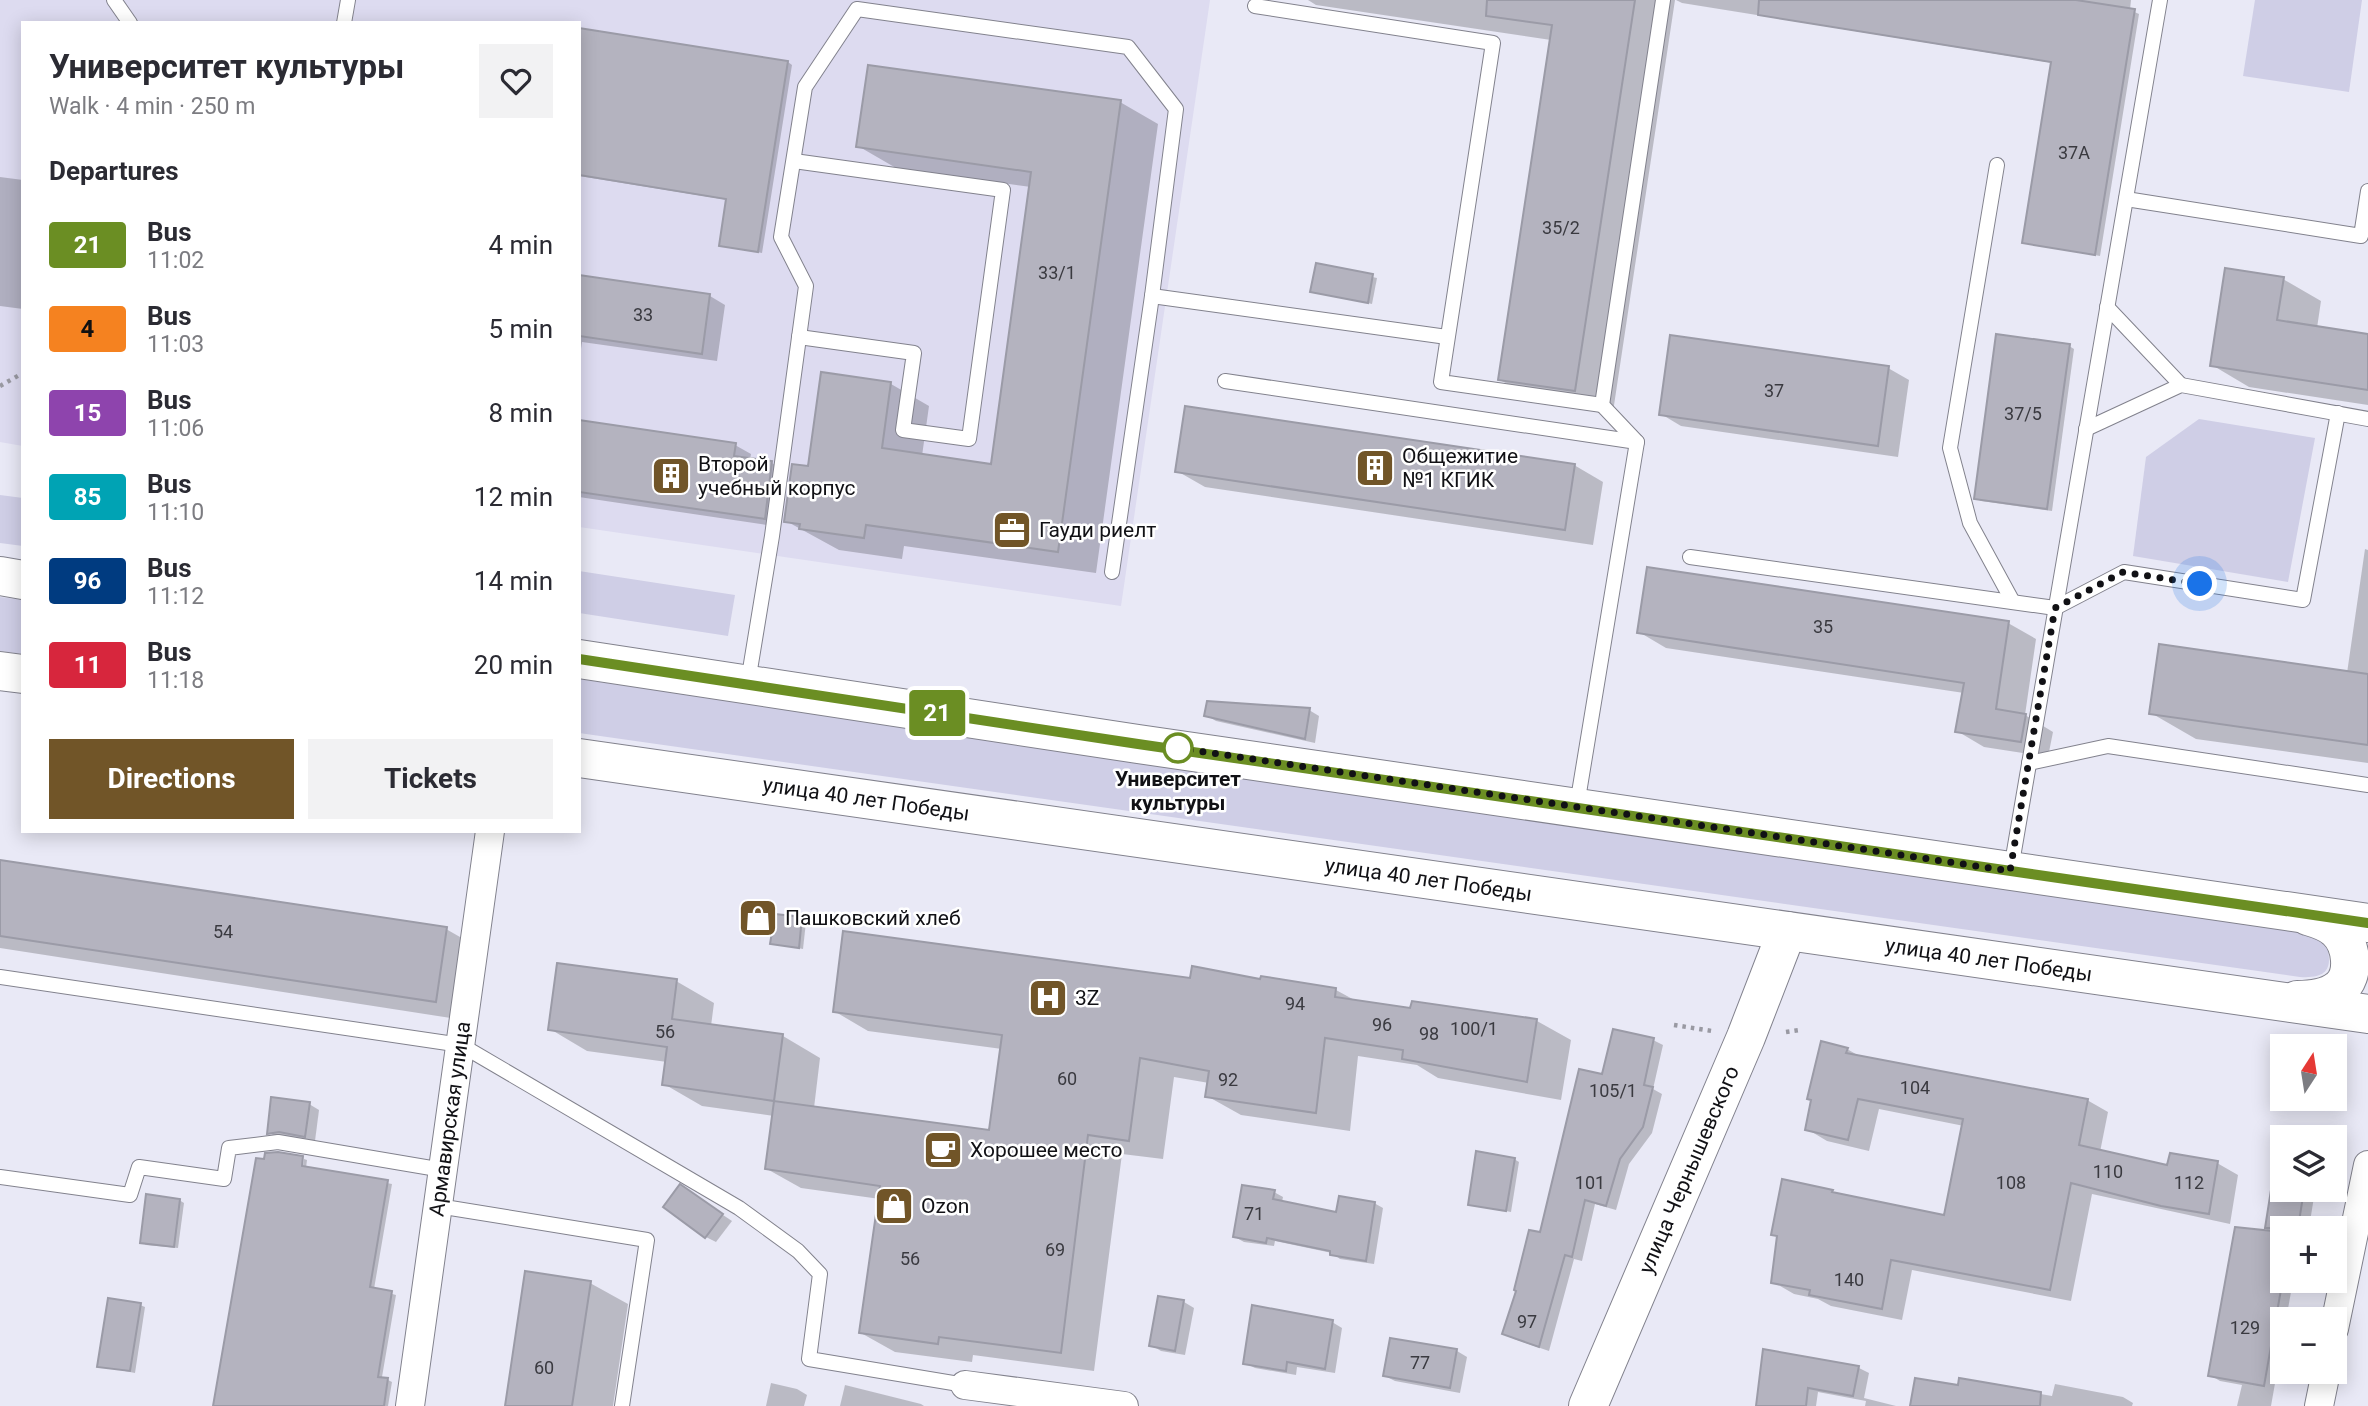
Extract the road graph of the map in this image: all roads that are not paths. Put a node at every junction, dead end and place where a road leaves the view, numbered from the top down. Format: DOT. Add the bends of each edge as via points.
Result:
graph roads {
  1 [pos="114,0"];
  2 [pos="348,0"];
  3 [pos="1663,0"];
  4 [pos="2160,0"];
  5 [pos="1255,6"];
  6 [pos="129,21"];
  7 [pos="344,21"];
  8 [pos="794,161"];
  9 [pos="1997,165"];
  10 [pos="2368,191"];
  11 [pos="2126,199"];
  12 [pos="1152,296"];
  13 [pos="2107,307"];
  14 [pos="799,337"];
  15 [pos="1447,337"];
  16 [pos="1225,381"];
  17 [pos="2181,385"];
  18 [pos="1602,405"];
  19 [pos="2338,413"];
  20 [pos="2368,419"];
  21 [pos="2086,429"];
  22 [pos="1637,442"];
  23 [pos="1690,557"];
  24 [pos="1112,572"];
  25 [pos="0,576"];
  26 [pos="21,580"];
  27 [pos="2013,603"];
  28 [pos="2055,608"];
  29 [pos="581,659"];
  30 [pos="0,671"];
  31 [pos="21,674"];
  32 [pos="748,684"];
  33 [pos="581,758"];
  34 [pos="2029,763"];
  35 [pos="2368,785"];
  36 [pos="1577,808"];
  37 [pos="490,833"];
  38 [pos="2010,871"];
  39 [pos="2299,912"];
  40 [pos="2367,928"];
  41 [pos="1787,931"];
  42 [pos="0,977"];
  43 [pos="2278,1000"];
  44 [pos="2368,1014"];
  45 [pos="461,1045"];
  46 [pos="2368,1166"];
  47 [pos="443,1170"];
  48 [pos="0,1177"];
  49 [pos="438,1206"];
  50 [pos="2339,1307"];
  51 [pos="2324,1384"];
  52 [pos="965,1385"];
  53 [pos="410,1406"];
  54 [pos="622,1406"];
  55 [pos="1124,1406"];
  56 [pos="1588,1406"];
  57 [pos="2319,1406"];
  1 -- 6 [label="lane"];
  2 -- 7 [label="lane"];
  3 -- 18 [label="lane"];
  4 -- 11 [label="lane"];
  5 -- 15 [label="lane" via="1493,43"];
  8 -- 12 [label="lane" via="805,87 857,9 1128,47 1177,109"];
  8 -- 14 [label="lane" via="781,237 806,286"];
  8 -- 14 [label="lane" via="1003,190 969,439 903,430 914,352"];
  9 -- 27 [label="lane" via="1950,448 1970,523"];
  10 -- 11 [label="lane" via="2361,236"];
  11 -- 13 [label="lane"];
  12 -- 15 [label="lane"];
  12 -- 24 [label="lane"];
  13 -- 17 [label="lane"];
  13 -- 21 [label="lane"];
  14 -- 32 [label="lane"];
  15 -- 18 [label="lane" via="1441,382"];
  16 -- 22 [label="lane"];
  17 -- 19 [label="lane"];
  17 -- 21 [label="lane"];
  18 -- 22 [label="lane"];
  19 -- 20 [label="lane"];
  19 -- 28 [label="lane" via="2303,600 2123,572"];
  21 -- 28 [label="lane"];
  22 -- 36 [label="lane"];
  23 -- 27 [label="lane"];
  25 -- 26 [label="main road"];
  27 -- 28 [label="lane"];
  28 -- 34 [label="lane"];
  29 -- 32 [label="main road, улица 40 лет Победы"];
  30 -- 31 [label="main road"];
  32 -- 36 [label="main road, улица 40 лет Победы"];
  33 -- 41 [label="main road, улица 40 лет Победы"];
  34 -- 35 [label="lane" via="2108,746"];
  34 -- 38 [label="lane"];
  36 -- 38 [label="main road, улица 40 лет Победы"];
  37 -- 45 [label="street, Армавирская улица"];
  38 -- 39 [label="main road, улица 40 лет Победы"];
  39 -- 40 [label="main road, улица 40 лет Победы"];
  39 -- 43 [label="main road, улица 40 лет Победы" via="2338,931 2351,958 2348,977 2342,988 2331,994 2312,1000"];
  41 -- 43 [label="main road, улица 40 лет Победы"];
  41 -- 56 [label="main road, улица Чернышевского"];
  42 -- 45 [label="lane"];
  43 -- 44 [label="main road, улица 40 лет Победы"];
  45 -- 47 [label="street, Армавирская улица"];
  45 -- 52 [label="lane" via="739,1208 798,1251 820,1274 809,1359"];
  46 -- 50 [label="street"];
  47 -- 48 [label="lane" via="278,1142 229,1148 224,1179 139,1167 130,1195"];
  47 -- 49 [label="street, Армавирская улица"];
  49 -- 53 [label="street, Армавирская улица"];
  49 -- 54 [label="lane" via="647,1240"];
  51 -- 57 [label="street"];
  52 -- 55 [label="street"];
}
